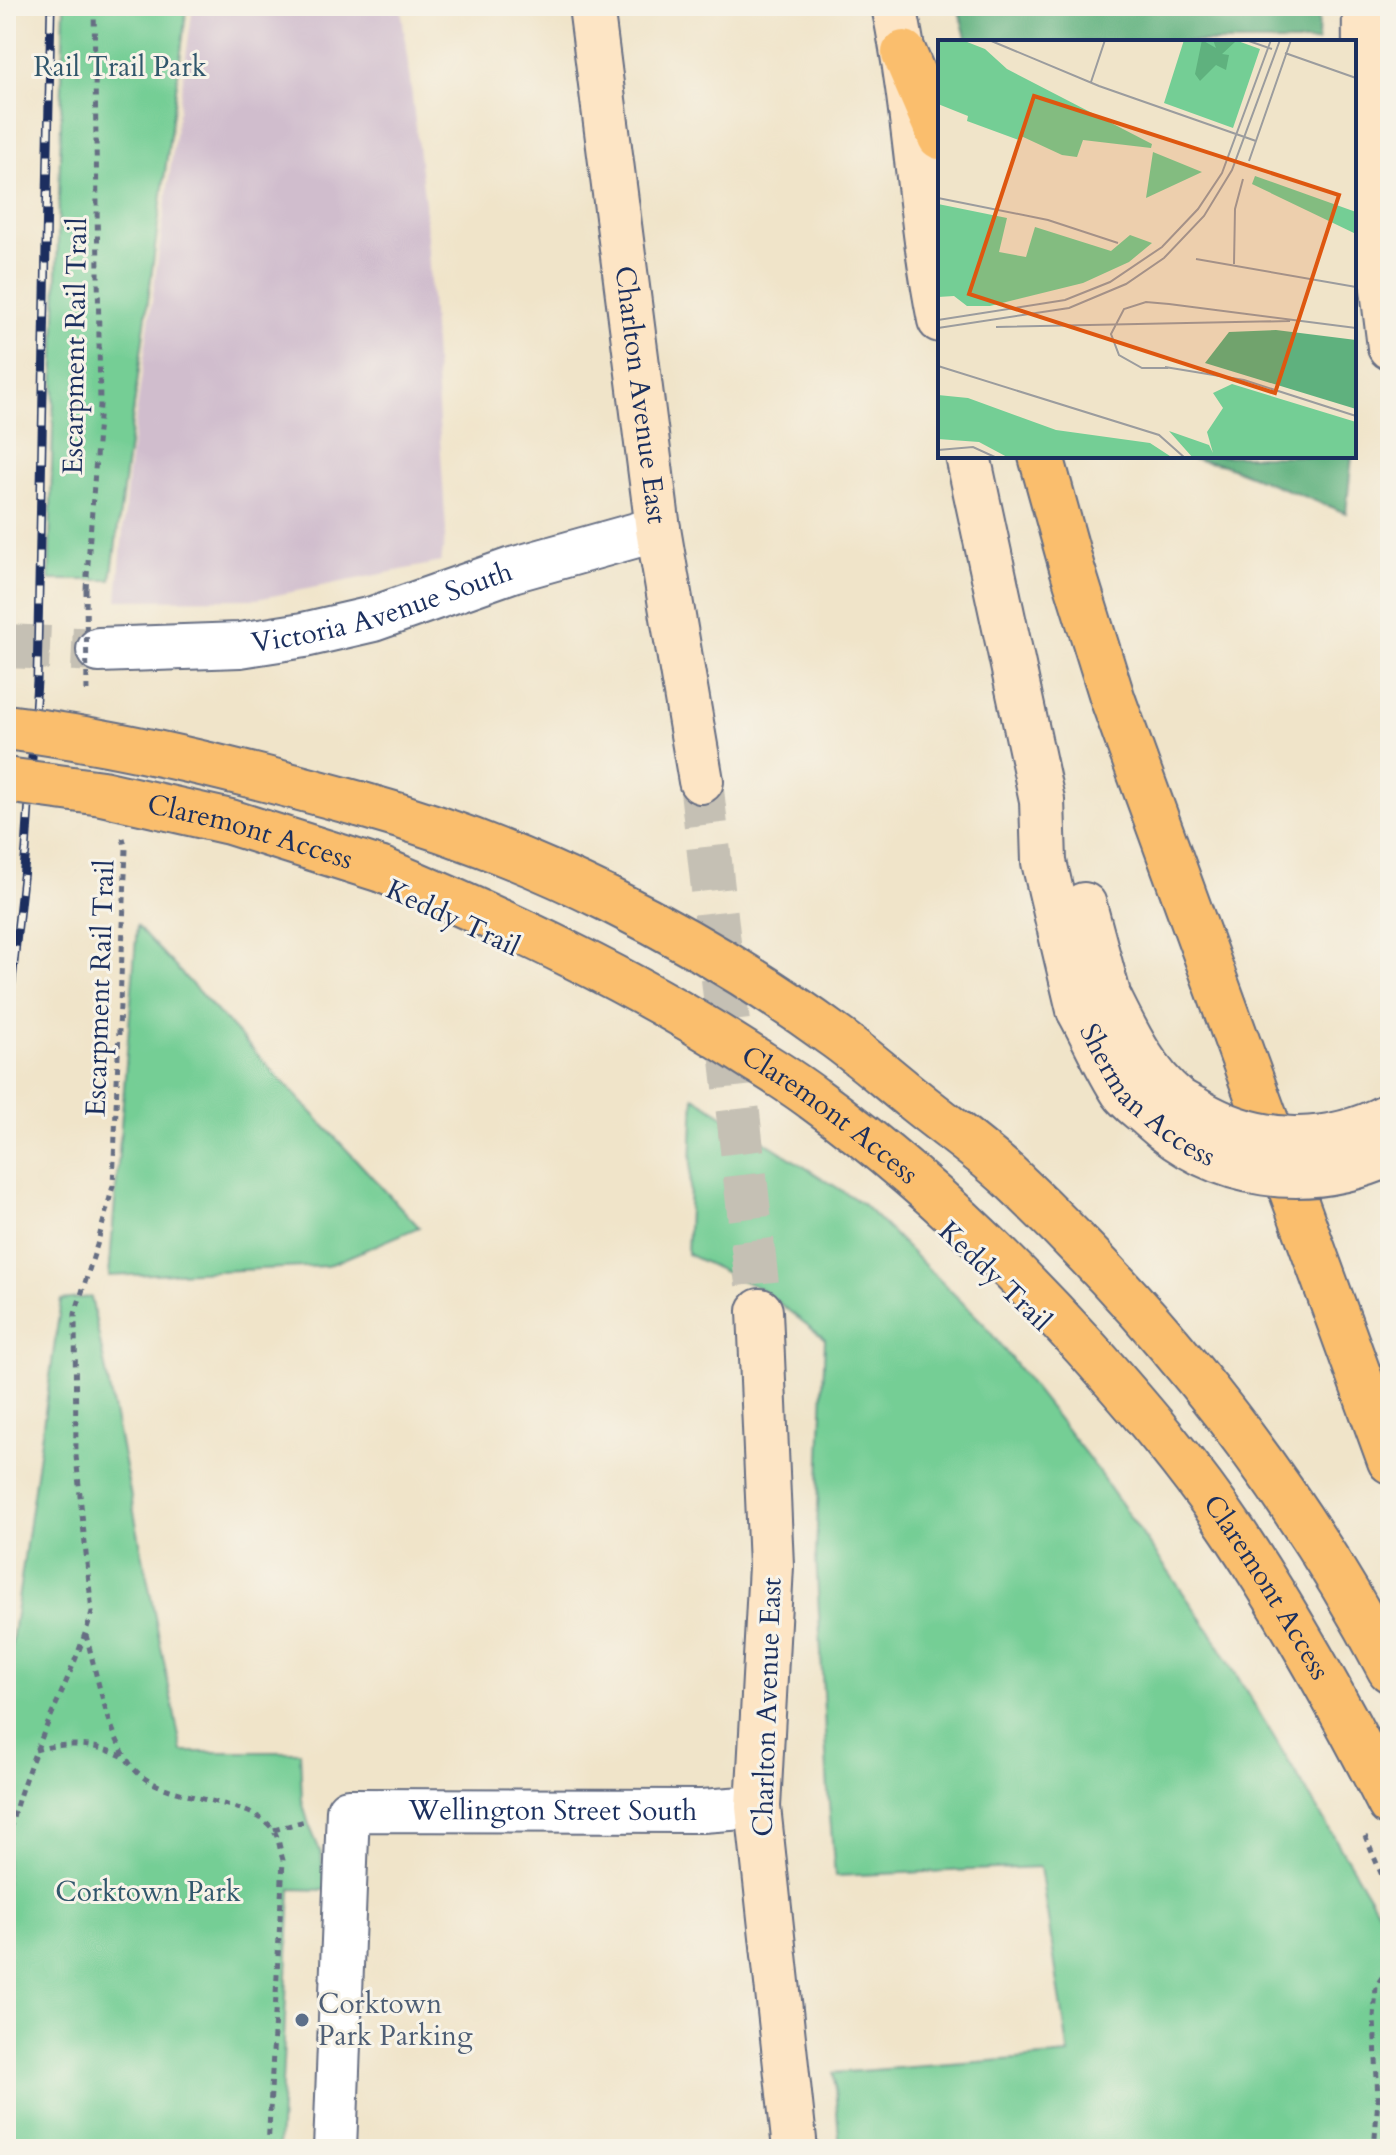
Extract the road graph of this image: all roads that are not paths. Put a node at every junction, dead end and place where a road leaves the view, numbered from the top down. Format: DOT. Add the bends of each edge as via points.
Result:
graph roads {
  1 [pos="591,6"];
  2 [pos="894,6"];
  3 [pos="1365,6"];
  4 [pos="904,53"];
  5 [pos="938,132"];
  6 [pos="938,310"];
  7 [pos="1390,347"];
  8 [pos="968,458"];
  9 [pos="1042,458"];
  10 [pos="658,529"];
  11 [pos="99,650"];
  12 [pos="6,727"];
  13 [pos="6,780"];
  14 [pos="701,781"];
  15 [pos="1094,1004"];
  16 [pos="1390,1115"];
  17 [pos="1390,1154"];
  18 [pos="760,1311"];
  19 [pos="1390,1461"];
  20 [pos="1390,1670"];
  21 [pos="758,1807"];
  22 [pos="1377,1818"];
  23 [pos="335,2149"];
  24 [pos="795,2149"];
  1 -- 10 [label="main road, Charlton Avenue East"];
  2 -- 4 [label="main road"];
  3 -- 7 [label="main road" via="1375,226"];
  4 -- 5 [label="main road"];
  4 -- 6 [label="main road"];
  8 -- 15 [label="main road, Sherman Access" via="1042,800 1071,852"];
  9 -- 19 [label="main road" via="1113,700"];
  10 -- 11 [label="street, Victoria Avenue South" via="512,570 373,619 304,635 240,645"];
  10 -- 14 [label="main road, Charlton Avenue East"];
  12 -- 20 [label="main road, Claremont Access, bridge" via="218,765 413,819 614,903 766,989 839,1039 1008,1175 1101,1269 1192,1371 1280,1489 1357,1607"];
  13 -- 22 [label="main road, Claremont Access, bridge" via="102,793 230,822 382,870 592,963 812,1097 935,1197 1029,1286 1145,1413 1234,1533 1335,1696"];
  15 -- 16 [label="main road, Sherman Access, bridge" via="1177,1099 1224,1126 1282,1139 1311,1139 1364,1129"];
  15 -- 17 [label="main road, Sherman Access, bridge" via="1124,1094 1170,1136 1200,1152 1269,1175 1299,1177 1355,1168"];
  18 -- 21 [label="main road, Charlton Avenue East" via="771,1566"];
  21 -- 23 [label="street, Wellington Street South" via="348,1810"];
  21 -- 24 [label="main road, Charlton Avenue East"];
}
